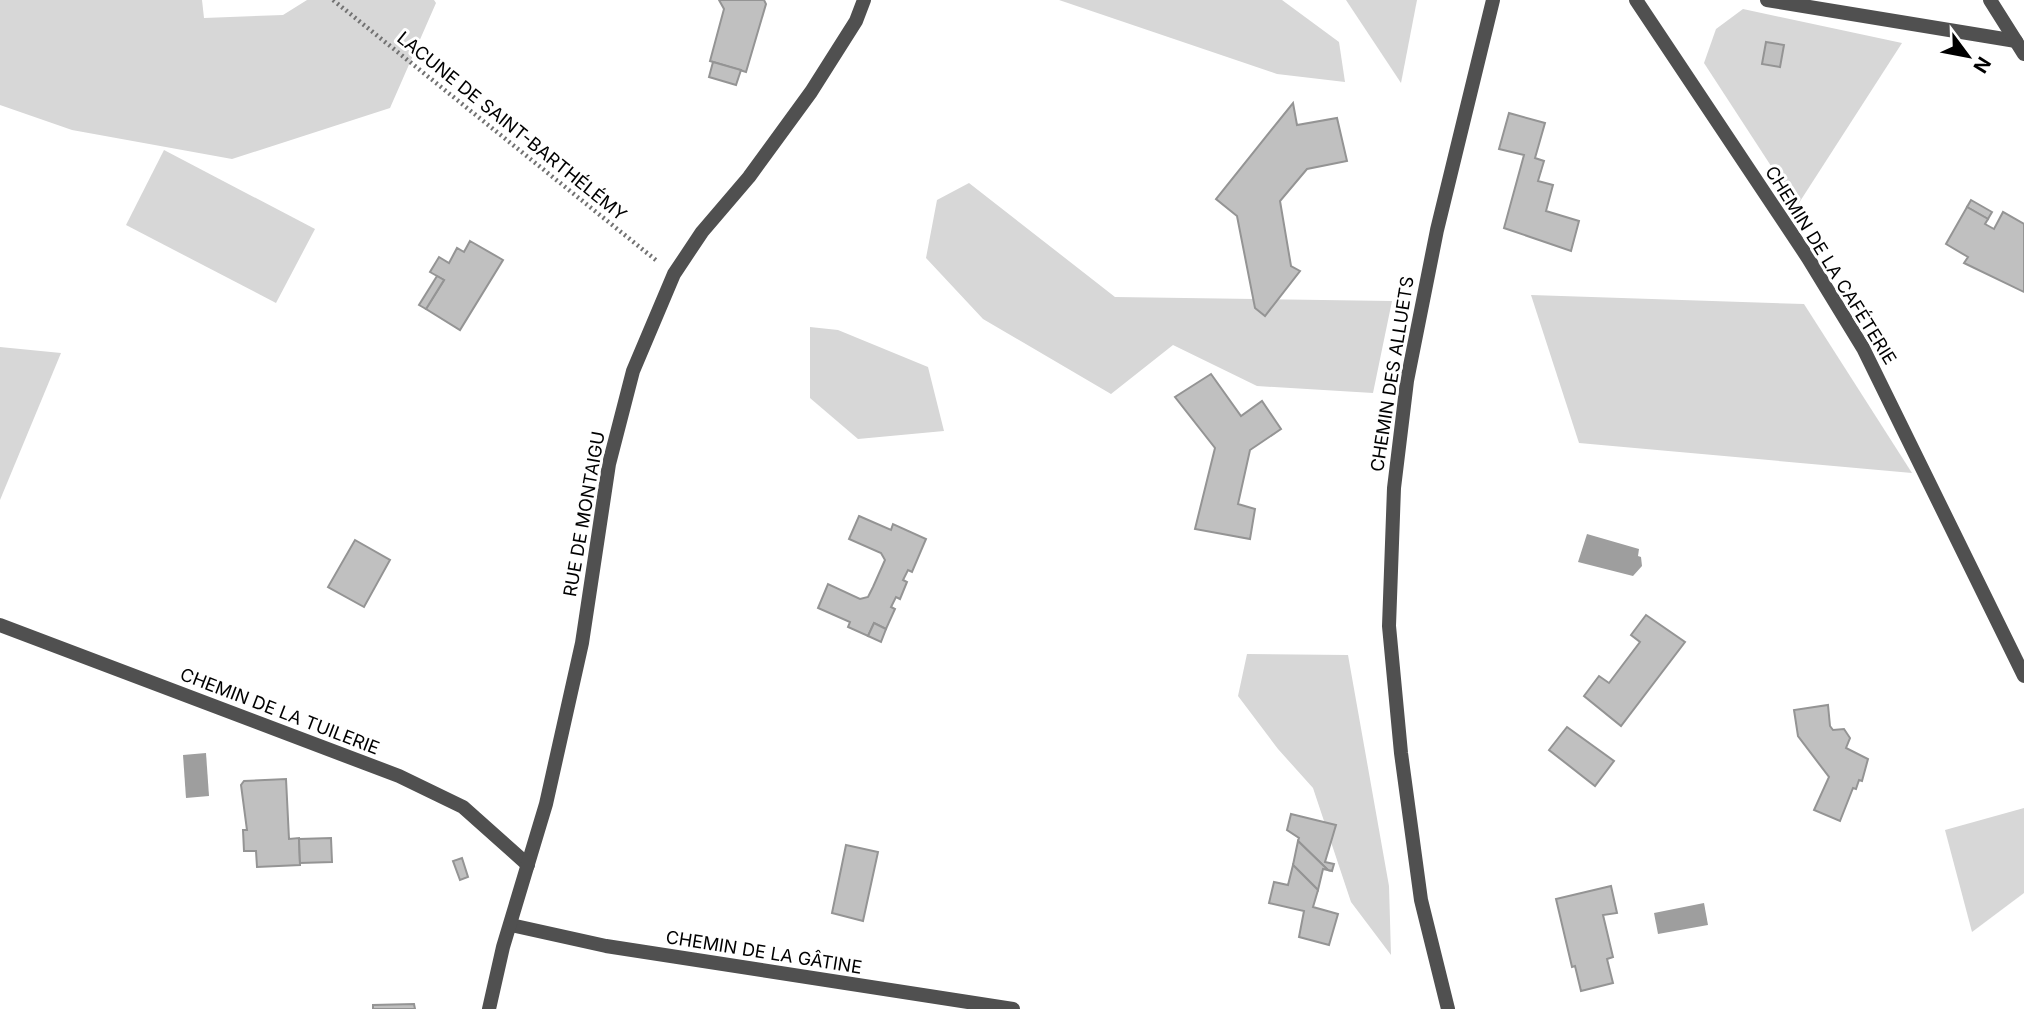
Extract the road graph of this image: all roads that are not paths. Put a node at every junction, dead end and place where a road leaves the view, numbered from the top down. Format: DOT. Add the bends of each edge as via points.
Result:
graph roads {
  1 [pos="864,0"];
  2 [pos="1493,0"];
  3 [pos="1636,0"];
  4 [pos="1767,0"];
  5 [pos="1990,0"];
  6 [pos="2020,48"];
  7 [pos="0,625"];
  8 [pos="2024,676"];
  9 [pos="528,865"];
  10 [pos="511,925"];
  11 [pos="489,1009"];
  12 [pos="1013,1009"];
  13 [pos="1448,1009"];
  1 -- 9 [label="street, RUE DE MONTAIGU" via="856,21 811,92 674,274 633,371 609,464 582,643"];
  2 -- 13 [label="street, CHEMIN DES ALLUETS" via="1437,230 1407,381 1394,488 1389,626 1401,753 1421,900"];
  3 -- 8 [label="street, CHEMIN DE LA CAFÉTERIE" via="1863,348"];
  4 -- 6 [label="street"];
  5 -- 6 [label="street"];
  7 -- 9 [label="street, CHEMIN DE LA TUILERIE" via="399,776 463,807"];
  9 -- 10 [label="street, RUE DE MONTAIGU"];
  10 -- 11 [label="street, RUE DE MONTAIGU"];
  10 -- 12 [label="street, CHEMIN DE LA GÂTINE" via="606,946"];
}
